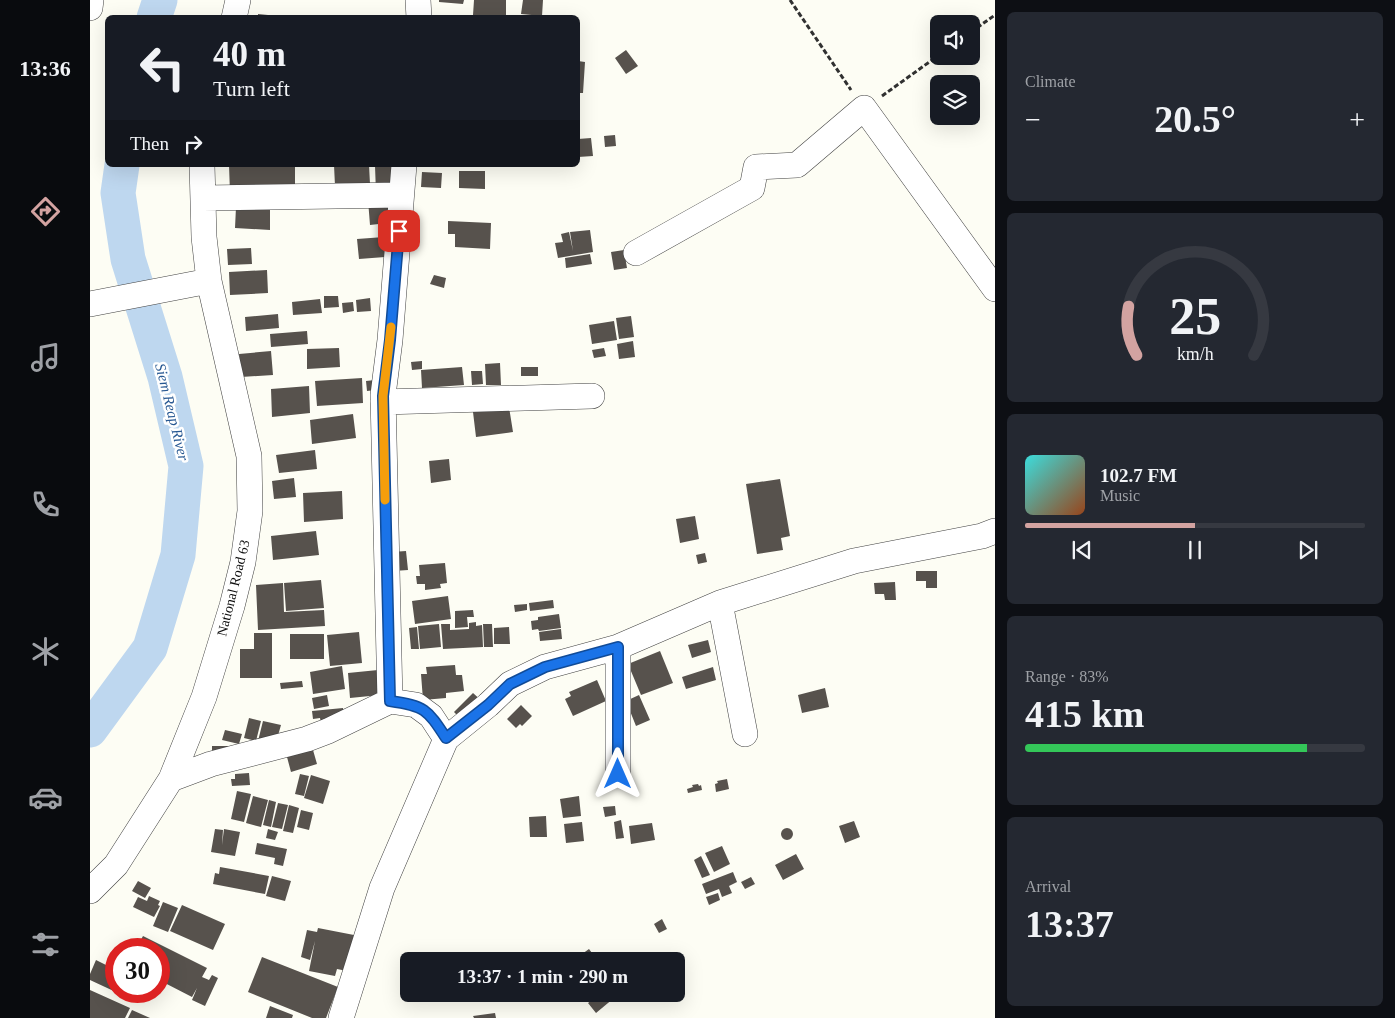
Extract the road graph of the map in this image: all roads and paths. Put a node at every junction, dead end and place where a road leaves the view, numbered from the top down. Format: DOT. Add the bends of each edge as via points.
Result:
graph roads {
  1 [pos="91,0"];
  2 [pos="238,0"];
  3 [pos="418,0"];
  4 [pos="790,0"];
  5 [pos="90,8"];
  6 [pos="235,15"];
  7 [pos="419,15"];
  8 [pos="995,15"];
  9 [pos="980,26"];
  10 [pos="930,61"];
  11 [pos="864,108"];
  12 [pos="202,167"];
  13 [pos="404,167"];
  14 [pos="402,195"];
  15 [pos="203,198"];
  16 [pos="636,253"];
  17 [pos="209,281"];
  18 [pos="995,289"];
  19 [pos="90,304"];
  20 [pos="592,396"];
  21 [pos="383,402"];
  22 [pos="995,531"];
  23 [pos="720,603"];
  24 [pos="618,647"];
  25 [pos="390,701"];
  26 [pos="745,734"];
  27 [pos="446,738"];
  28 [pos="618,774"];
  29 [pos="171,779"];
  30 [pos="90,891"];
  31 [pos="341,1018"];
  1 -- 5 [label="street"];
  2 -- 6 [label="street"];
  3 -- 7 [label="street"];
  4 -- 11 [label="path"];
  8 -- 9 [label="path"];
  10 -- 11 [label="path"];
  11 -- 16 [label="street" via="797,165 756,167 752,188"];
  11 -- 18 [label="street"];
  12 -- 15 [label="street, National Road 63"];
  13 -- 14 [label="street"];
  14 -- 15 [label="street"];
  14 -- 21 [label="street"];
  15 -- 17 [label="street, National Road 63"];
  17 -- 19 [label="street"];
  17 -- 29 [label="street, National Road 63" via="249,456 250,511 243,562 232,606 204,697"];
  20 -- 21 [label="street"];
  21 -- 25 [label="street"];
  22 -- 23 [label="street" via="854,561"];
  23 -- 24 [label="street"];
  23 -- 26 [label="street"];
  24 -- 27 [label="street" via="545,667 510,684"];
  24 -- 28 [label="street"];
  25 -- 27 [label="street" via="416,705 431,716"];
  25 -- 29 [label="street" via="307,739 211,764"];
  27 -- 31 [label="street" via="382,888"];
  29 -- 30 [label="street, National Road 63" via="116,865"];
}
